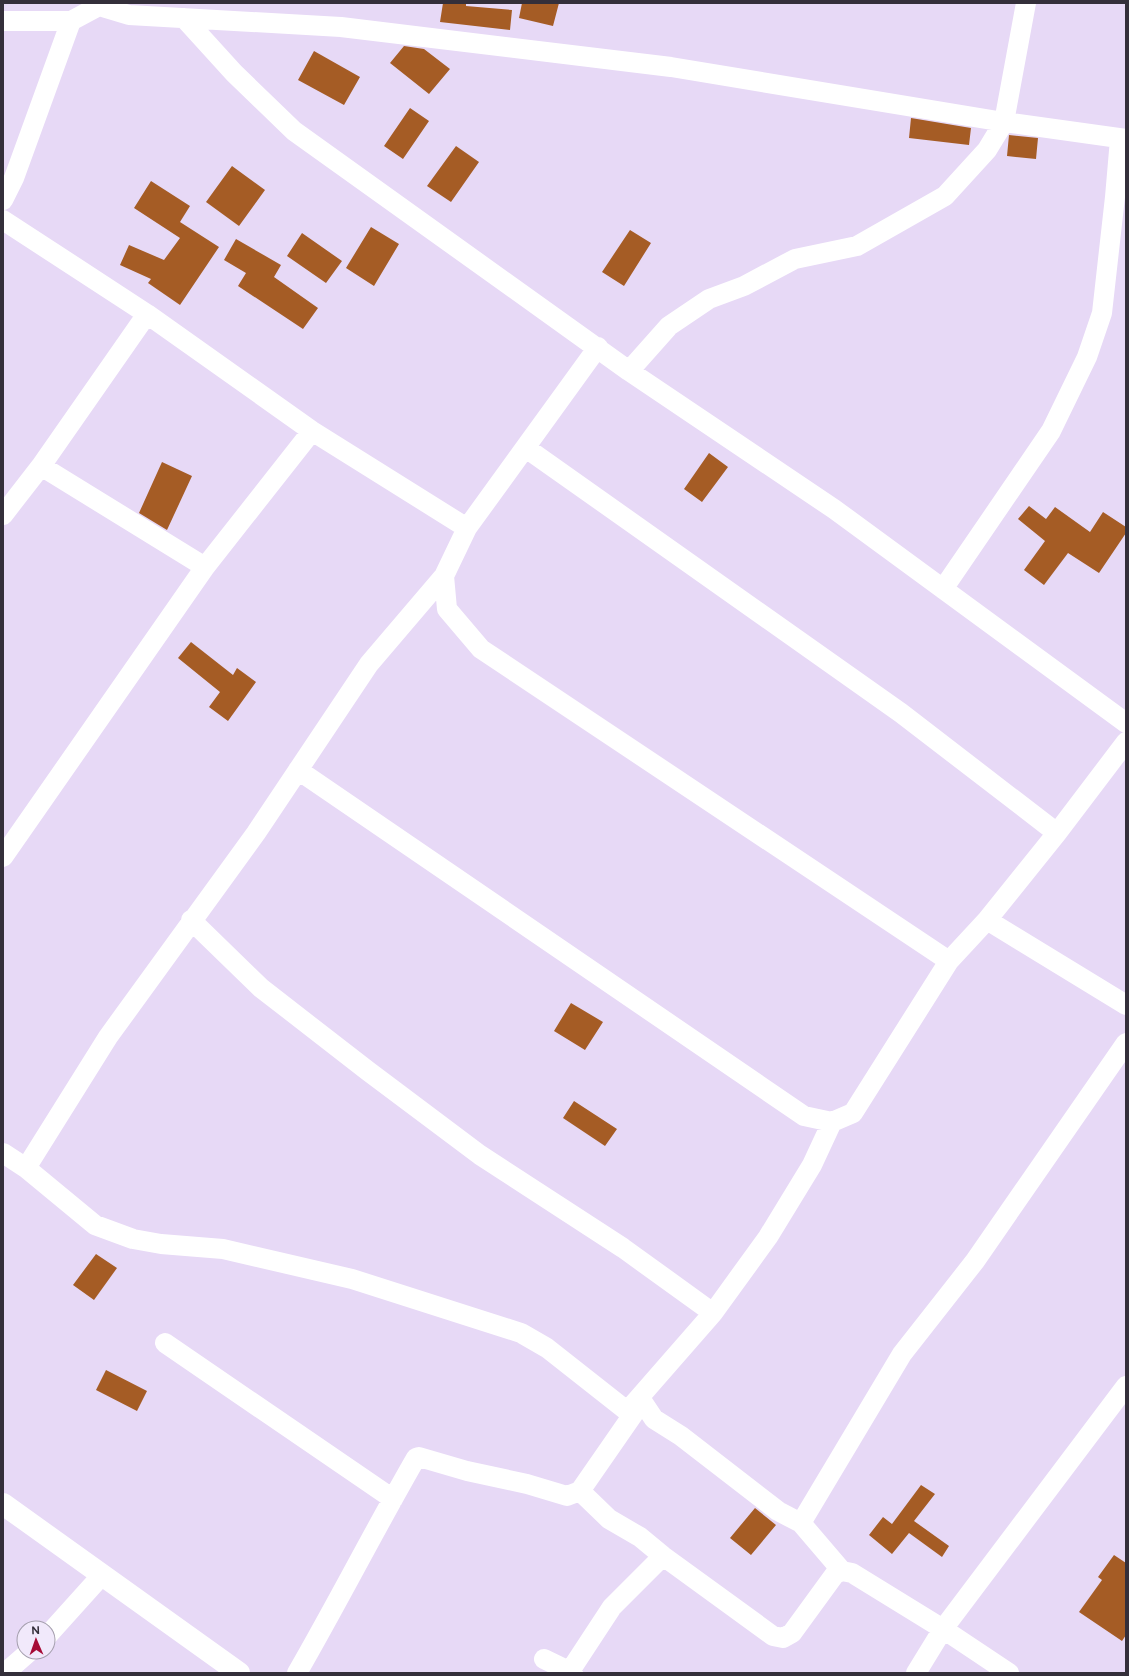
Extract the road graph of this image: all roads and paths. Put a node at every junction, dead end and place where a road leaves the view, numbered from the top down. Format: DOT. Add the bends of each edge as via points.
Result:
graph roads {
  1 [pos="1026,3"];
  2 [pos="99,4"];
  3 [pos="184,18"];
  4 [pos="3,21"];
  5 [pos="71,21"];
  6 [pos="1004,122"];
  7 [pos="1123,139"];
  8 [pos="8,176"];
  9 [pos="3,200"];
  10 [pos="3,220"];
  11 [pos="147,314"];
  12 [pos="598,347"];
  13 [pos="629,370"];
  14 [pos="312,431"];
  15 [pos="526,448"];
  16 [pos="41,466"];
  17 [pos="3,515"];
  18 [pos="467,528"];
  19 [pos="205,567"];
  20 [pos="444,576"];
  21 [pos="943,588"];
  22 [pos="1126,723"];
  23 [pos="1126,742"];
  24 [pos="298,770"];
  25 [pos="1057,833"];
  26 [pos="3,857"];
  27 [pos="191,920"];
  28 [pos="987,920"];
  29 [pos="950,961"];
  30 [pos="1126,1005"];
  31 [pos="1126,1043"];
  32 [pos="832,1122"];
  33 [pos="3,1153"];
  34 [pos="26,1168"];
  35 [pos="713,1313"];
  36 [pos="164,1343"];
  37 [pos="1126,1386"];
  38 [pos="635,1406"];
  39 [pos="580,1491"];
  40 [pos="393,1499"];
  41 [pos="3,1504"];
  42 [pos="801,1523"];
  43 [pos="663,1556"];
  44 [pos="842,1571"];
  45 [pos="102,1575"];
  46 [pos="56,1626"];
  47 [pos="943,1629"];
  48 [pos="544,1659"];
  49 [pos="20,1660"];
  50 [pos="572,1672"];
  51 [pos="5,1673"];
  52 [pos="239,1673"];
  53 [pos="297,1673"];
  54 [pos="916,1673"];
  55 [pos="1009,1673"];
  1 -- 6 [label="street"];
  2 -- 3 [label="street" via="129,14"];
  2 -- 5 [label="street"];
  3 -- 6 [label="street" via="341,27 671,67"];
  3 -- 12 [label="street" via="234,73 294,131"];
  4 -- 5 [label="street"];
  5 -- 8 [label="street"];
  6 -- 7 [label="street"];
  6 -- 13 [label="street" via="987,150 945,196 857,246 795,259 744,286 709,299 669,326"];
  7 -- 21 [label="street" via="1102,313 1087,357 1051,431"];
  8 -- 9 [label="street"];
  10 -- 11 [label="street"];
  11 -- 14 [label="street"];
  11 -- 16 [label="street"];
  12 -- 13 [label="street"];
  12 -- 15 [label="street"];
  13 -- 21 [label="street" via="834,509"];
  14 -- 18 [label="street"];
  14 -- 19 [label="street"];
  15 -- 18 [label="street"];
  15 -- 25 [label="street" via="901,713"];
  16 -- 17 [label="street"];
  16 -- 19 [label="street"];
  18 -- 20 [label="street"];
  19 -- 26 [label="street"];
  20 -- 24 [label="street" via="369,664"];
  20 -- 29 [label="street" via="447,609 481,649"];
  21 -- 22 [label="street"];
  23 -- 25 [label="street"];
  24 -- 27 [label="street" via="256,833"];
  24 -- 32 [label="street" via="804,1116"];
  25 -- 28 [label="street"];
  27 -- 34 [label="street" via="108,1037"];
  27 -- 35 [label="street" via="261,988 374,1076 480,1155 623,1248"];
  28 -- 29 [label="street"];
  28 -- 30 [label="street"];
  29 -- 32 [label="street" via="853,1113"];
  31 -- 42 [label="street" via="974,1260 902,1354"];
  32 -- 35 [label="street" via="812,1165 768,1236"];
  33 -- 34 [label="street"];
  34 -- 38 [label="street" via="95,1225 133,1239 223,1249 352,1279 521,1333"];
  35 -- 38 [label="street"];
  36 -- 40 [label="street"];
  37 -- 47 [label="street"];
  38 -- 39 [label="street"];
  38 -- 42 [label="street" via="681,1436 778,1511"];
  39 -- 40 [label="street" via="567,1496 419,1457 416,1458"];
  39 -- 43 [label="street" via="609,1519 640,1537"];
  40 -- 53 [label="street" via="346,1589"];
  41 -- 45 [label="main road"];
  42 -- 44 [label="street"];
  43 -- 44 [label="street" via="773,1636 783,1638 792,1632 835,1574"];
  43 -- 50 [label="street" via="612,1607"];
  44 -- 47 [label="street" via="852,1573"];
  45 -- 46 [label="street"];
  45 -- 52 [label="main road"];
  47 -- 54 [label="street"];
  47 -- 55 [label="street"];
  48 -- 50 [label="street"];
  49 -- 51 [label="street"];
}
